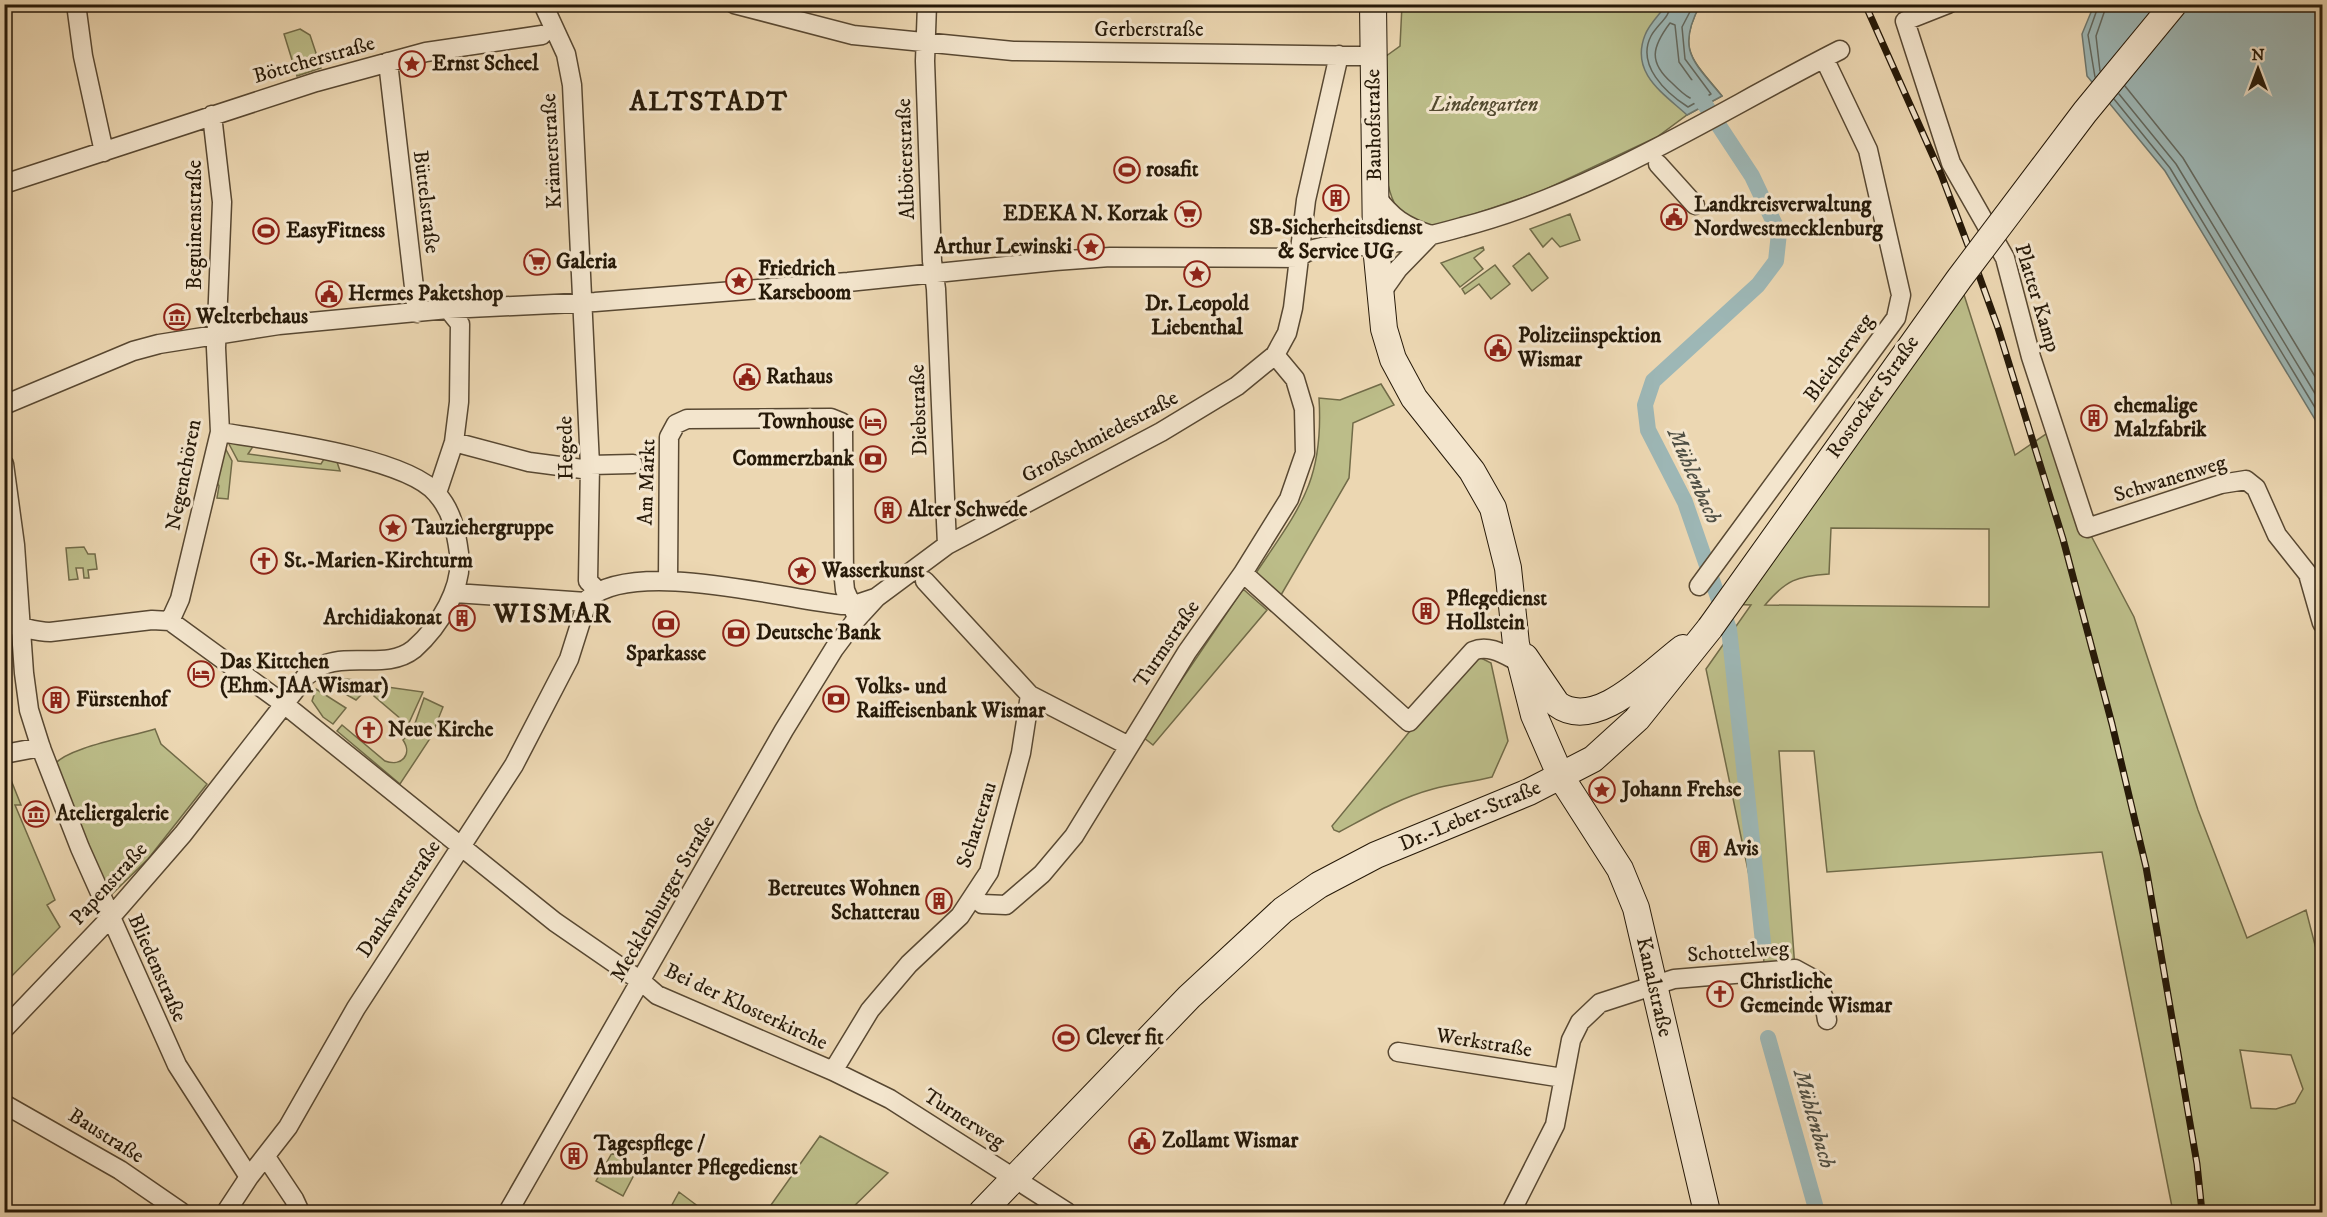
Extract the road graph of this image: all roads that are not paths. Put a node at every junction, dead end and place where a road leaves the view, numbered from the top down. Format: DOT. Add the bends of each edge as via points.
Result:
graph roads {
  1 [pos="76,4"];
  2 [pos="543,4"];
  3 [pos="734,4"];
  4 [pos="927,4"];
  5 [pos="1373,4"];
  6 [pos="1948,4"];
  7 [pos="2174,4"];
  8 [pos="542,35"];
  9 [pos="926,43"];
  10 [pos="1339,55"];
  11 [pos="1373,56"];
  12 [pos="388,62"];
  13 [pos="212,115"];
  14 [pos="104,152"];
  15 [pos="1658,164"];
  16 [pos="4,184"];
  17 [pos="1375,195"];
  18 [pos="1695,205"];
  19 [pos="1431,235"];
  20 [pos="1376,246"];
  21 [pos="1299,258"];
  22 [pos="935,281"];
  23 [pos="1381,293"];
  24 [pos="583,302"];
  25 [pos="448,309"];
  26 [pos="417,312"];
  27 [pos="216,334"];
  28 [pos="1275,354"];
  29 [pos="5,404"];
  30 [pos="220,432"];
  31 [pos="454,442"];
  32 [pos="4,464"];
  33 [pos="633,464"];
  34 [pos="590,467"];
  35 [pos="437,493"];
  36 [pos="2087,528"];
  37 [pos="947,545"];
  38 [pos="1243,573"];
  39 [pos="844,580"];
  40 [pos="668,581"];
  41 [pos="925,581"];
  42 [pos="1699,586"];
  43 [pos="455,593"];
  44 [pos="591,597"];
  45 [pos="818,602"];
  46 [pos="857,612"];
  47 [pos="170,621"];
  48 [pos="2322,623"];
  49 [pos="12,625"];
  50 [pos="1710,628"];
  51 [pos="1517,653"];
  52 [pos="1030,695"];
  53 [pos="284,704"];
  54 [pos="1127,745"];
  55 [pos="41,747"];
  56 [pos="4,754"];
  57 [pos="1561,777"];
  58 [pos="460,847"];
  59 [pos="974,896"];
  60 [pos="110,918"];
  61 [pos="642,982"];
  62 [pos="1655,985"];
  63 [pos="1827,1020"];
  64 [pos="4,1029"];
  65 [pos="1398,1052"];
  66 [pos="833,1071"];
  67 [pos="1563,1078"];
  68 [pos="4,1104"];
  69 [pos="266,1157"];
  70 [pos="249,1177"];
  71 [pos="1015,1179"];
  72 [pos="181,1212"];
  73 [pos="226,1212"];
  74 [pos="300,1212"];
  75 [pos="508,1212"];
  76 [pos="982,1212"];
  77 [pos="1067,1212"];
  78 [pos="1512,1212"];
  79 [pos="1707,1212"];
  1 -- 14 [label="street"];
  2 -- 24 [label="street, Krämerstraße" via="566,54 572,85"];
  3 -- 9 [label="street, Gerberstraße" via="853,35"];
  4 -- 9 [label="street, Altböterstraße"];
  5 -- 11 [label="main road, Bauhofstraße"];
  6 -- 36 [label="street, Platter Kamp" via="1905,21 1951,163 2005,258 2031,357"];
  7 -- 50 [label="main road, Rostocker Straße, bridge" via="2085,112 1959,279"];
  8 -- 12 [label="street, Böttcherstraße" via="426,52"];
  9 -- 10 [label="street, Gerberstraße" via="1035,52"];
  9 -- 22 [label="street, Altböterstraße"];
  10 -- 11 [label="street, Gerberstraße"];
  10 -- 21 [label="street, Bauhofstraße" via="1308,189"];
  11 -- 17 [label="main road, Bauhofstraße"];
  12 -- 13 [label="street, Böttcherstraße"];
  12 -- 26 [label="street, Büttelstraße"];
  13 -- 14 [label="street, Böttcherstraße"];
  13 -- 27 [label="street, Beguinenstraße" via="222,202"];
  14 -- 16 [label="street, Böttcherstraße"];
  15 -- 18 [label="street"];
  17 -- 19 [label="street" via="1406,227"];
  17 -- 20 [label="main road, Bauhofstraße"];
  19 -- 20 [label="street"];
  19 -- 23 [label="street"];
  19 -- 42 [label="street, Bleicherweg" via="1479,223 1556,194 1665,144 1832,54 1868,150 1900,295 1896,318"];
  20 -- 21 [label="street" via="1325,246"];
  20 -- 23 [label="main road, Dr.-Leber-Straße"];
  21 -- 22 [label="street" via="1110,257 1018,263"];
  21 -- 28 [label="street, Großschmiedestraße" via="1287,333"];
  22 -- 24 [label="street"];
  22 -- 37 [label="street, Diebstraße"];
  23 -- 51 [label="main road, Dr.-Leber-Straße" via="1384,329 1404,382 1472,471 1493,508 1508,568"];
  24 -- 25 [label="street"];
  24 -- 34 [label="street, Hegede"];
  25 -- 26 [label="street"];
  25 -- 31 [label="street" via="459,324 460,338"];
  26 -- 27 [label="street"];
  27 -- 29 [label="street" via="114,357"];
  27 -- 30 [label="street, Negenchören"];
  28 -- 37 [label="street, Großschmiedestraße" via="1237,386 1161,432"];
  28 -- 38 [label="street, Turmstraße" via="1295,379 1304,409 1305,453 1289,499"];
  30 -- 35 [label="street" via="359,458 423,482"];
  30 -- 47 [label="street, Negenchören" via="180,599"];
  31 -- 34 [label="street" via="536,463"];
  31 -- 35 [label="street"];
  32 -- 49 [label="street, Bliedenstraße" via="15,545"];
  33 -- 34 [label="street"];
  34 -- 44 [label="street, Hegede"];
  35 -- 43 [label="street" via="455,527 460,562"];
  36 -- 48 [label="street, Schwanenweg" via="2222,484 2246,480 2256,488 2277,535 2308,574"];
  37 -- 46 [label="street, Großschmiedestraße"];
  38 -- 51 [label="street" via="1409,722 1473,651"];
  38 -- 54 [label="street, Turmstraße"];
  39 -- 40 [label="street, Am Markt" via="843,425 835,419 812,417 687,419 676,424 669,437"];
  39 -- 45 [label="street" via="834,598"];
  39 -- 46 [label="street"];
  40 -- 44 [label="street" via="609,586"];
  40 -- 45 [label="street"];
  41 -- 52 [label="street"];
  43 -- 44 [label="street"];
  43 -- 53 [label="street, Papenstraße" via="412,650 390,660 356,659 324,664 306,676"];
  44 -- 58 [label="street, Dankwartstraße" via="558,683 514,765"];
  45 -- 46 [label="street"];
  46 -- 61 [label="street, Mecklenburger Straße" via="784,730"];
  47 -- 49 [label="street" via="50,632"];
  47 -- 53 [label="street, Bei der Klosterkirche"];
  49 -- 55 [label="street, Bliedenstraße" via="29,710"];
  50 -- 51 [label="main road" via="1615,702 1585,712 1573,712 1557,704"];
  50 -- 57 [label="main road, Rostocker Straße" via="1615,742"];
  51 -- 57 [label="main road, Dr.-Leber-Straße" via="1534,715"];
  52 -- 54 [label="street"];
  52 -- 59 [label="street, Schatterau" via="1010,802 989,872"];
  53 -- 58 [label="street, Bei der Klosterkirche"];
  53 -- 60 [label="street, Papenstraße" via="183,834"];
  54 -- 59 [label="street, Turmstraße" via="1074,836 1042,874 1006,904 982,904"];
  55 -- 56 [label="street"];
  55 -- 60 [label="street, Bliedenstraße"];
  57 -- 62 [label="main road, Kanalstraße" via="1620,869 1636,908"];
  57 -- 71 [label="main road, Dr.-Leber-Straße" via="1376,855 1300,897 1189,997"];
  58 -- 61 [label="street, Bei der Klosterkirche" via="555,922"];
  58 -- 69 [label="street, Dankwartstraße"];
  59 -- 66 [label="street, Schatterau" via="960,916 909,964 870,1010"];
  60 -- 64 [label="street, Papenstraße"];
  60 -- 70 [label="street, Bliedenstraße" via="177,1065"];
  61 -- 66 [label="street, Bei der Klosterkirche" via="657,995"];
  61 -- 75 [label="street, Mecklenburger Straße"];
  62 -- 63 [label="street, Schottelweg" via="1674,979 1795,969 1817,981"];
  62 -- 67 [label="street, Schottelweg" via="1600,1003 1580,1023 1571,1040"];
  62 -- 79 [label="main road, Kanalstraße"];
  65 -- 67 [label="street, Werkstraße"];
  66 -- 71 [label="street, Turnerweg" via="924,1119"];
  67 -- 78 [label="street, Schottelweg" via="1555,1125"];
  68 -- 72 [label="street, Baustraße" via="120,1170"];
  69 -- 70 [label="street, Dankwartstraße"];
  69 -- 74 [label="street"];
  70 -- 73 [label="street, Dankwartstraße"];
  71 -- 76 [label="main road, Dr.-Leber-Straße"];
  71 -- 77 [label="street, Turnerweg"];
}
